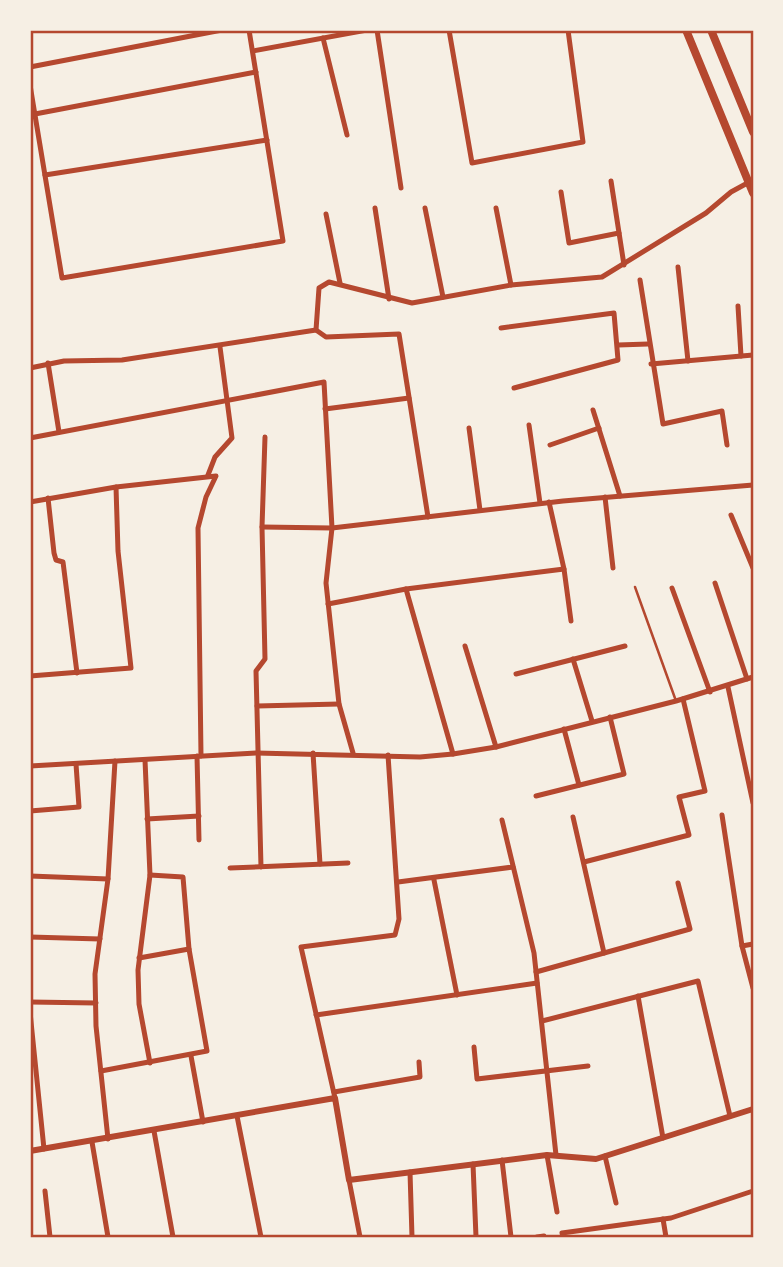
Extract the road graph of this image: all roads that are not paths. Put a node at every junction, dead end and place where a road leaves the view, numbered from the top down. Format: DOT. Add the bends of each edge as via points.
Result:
graph roads {
  1 [pos="222,30"];
  2 [pos="249,30"];
  3 [pos="367,30"];
  4 [pos="377,30"];
  5 [pos="449,30"];
  6 [pos="568,30"];
  7 [pos="686,30"];
  8 [pos="711,30"];
  9 [pos="323,38"];
  10 [pos="253,51"];
  11 [pos="30,67"];
  12 [pos="256,72"];
  13 [pos="30,85"];
  14 [pos="34,114"];
  15 [pos="752,129"];
  16 [pos="347,135"];
  17 [pos="267,141"];
  18 [pos="45,175"];
  19 [pos="611,181"];
  20 [pos="751,181"];
  21 [pos="401,188"];
  22 [pos="561,192"];
  23 [pos="753,193"];
  24 [pos="375,208"];
  25 [pos="425,208"];
  26 [pos="496,208"];
  27 [pos="326,214"];
  28 [pos="619,233"];
  29 [pos="624,265"];
  30 [pos="678,267"];
  31 [pos="640,279"];
  32 [pos="340,283"];
  33 [pos="511,285"];
  34 [pos="443,297"];
  35 [pos="389,299"];
  36 [pos="738,306"];
  37 [pos="501,328"];
  38 [pos="316,330"];
  39 [pos="648,344"];
  40 [pos="618,345"];
  41 [pos="220,347"];
  42 [pos="753,355"];
  43 [pos="741,356"];
  44 [pos="688,361"];
  45 [pos="48,363"];
  46 [pos="651,364"];
  47 [pos="30,368"];
  48 [pos="514,388"];
  49 [pos="409,398"];
  50 [pos="227,400"];
  51 [pos="325,409"];
  52 [pos="593,410"];
  53 [pos="529,425"];
  54 [pos="469,428"];
  55 [pos="598,428"];
  56 [pos="59,432"];
  57 [pos="265,437"];
  58 [pos="30,438"];
  59 [pos="550,445"];
  60 [pos="727,445"];
  61 [pos="208,475"];
  62 [pos="753,485"];
  63 [pos="116,486"];
  64 [pos="620,495"];
  65 [pos="605,497"];
  66 [pos="48,498"];
  67 [pos="30,502"];
  68 [pos="549,502"];
  69 [pos="540,503"];
  70 [pos="480,510"];
  71 [pos="731,516"];
  72 [pos="428,517"];
  73 [pos="262,527"];
  74 [pos="332,528"];
  75 [pos="613,568"];
  76 [pos="753,568"];
  77 [pos="564,569"];
  78 [pos="715,583"];
  79 [pos="635,587"];
  80 [pos="673,588"];
  81 [pos="407,589"];
  82 [pos="328,604"];
  83 [pos="571,621"];
  84 [pos="465,646"];
  85 [pos="625,646"];
  86 [pos="573,659"];
  87 [pos="77,673"];
  88 [pos="516,674"];
  89 [pos="30,677"];
  90 [pos="750,678"];
  91 [pos="727,687"];
  92 [pos="710,692"];
  93 [pos="683,699"];
  94 [pos="676,701"];
  95 [pos="339,704"];
  96 [pos="257,706"];
  97 [pos="610,717"];
  98 [pos="592,722"];
  99 [pos="564,729"];
  100 [pos="496,747"];
  101 [pos="313,752"];
  102 [pos="256,753"];
  103 [pos="353,754"];
  104 [pos="453,754"];
  105 [pos="387,755"];
  106 [pos="199,756"];
  107 [pos="145,760"];
  108 [pos="115,761"];
  109 [pos="76,764"];
  110 [pos="30,766"];
  111 [pos="579,785"];
  112 [pos="536,796"];
  113 [pos="753,803"];
  114 [pos="30,811"];
  115 [pos="722,815"];
  116 [pos="199,816"];
  117 [pos="573,817"];
  118 [pos="147,819"];
  119 [pos="502,820"];
  120 [pos="200,840"];
  121 [pos="584,862"];
  122 [pos="348,863"];
  123 [pos="320,864"];
  124 [pos="261,867"];
  125 [pos="513,867"];
  126 [pos="230,868"];
  127 [pos="150,875"];
  128 [pos="30,876"];
  129 [pos="108,879"];
  130 [pos="434,880"];
  131 [pos="398,881"];
  132 [pos="678,883"];
  133 [pos="30,937"];
  134 [pos="100,939"];
  135 [pos="753,944"];
  136 [pos="742,946"];
  137 [pos="189,949"];
  138 [pos="604,953"];
  139 [pos="139,958"];
  140 [pos="536,972"];
  141 [pos="537,983"];
  142 [pos="753,988"];
  143 [pos="457,995"];
  144 [pos="638,996"];
  145 [pos="30,1002"];
  146 [pos="96,1003"];
  147 [pos="30,1012"];
  148 [pos="316,1015"];
  149 [pos="542,1021"];
  150 [pos="474,1047"];
  151 [pos="191,1056"];
  152 [pos="419,1062"];
  153 [pos="150,1063"];
  154 [pos="588,1066"];
  155 [pos="101,1071"];
  156 [pos="547,1072"];
  157 [pos="334,1095"];
  158 [pos="753,1109"];
  159 [pos="237,1116"];
  160 [pos="730,1116"];
  161 [pos="203,1122"];
  162 [pos="154,1130"];
  163 [pos="663,1138"];
  164 [pos="108,1139"];
  165 [pos="92,1142"];
  166 [pos="44,1149"];
  167 [pos="30,1151"];
  168 [pos="547,1155"];
  169 [pos="556,1156"];
  170 [pos="604,1156"];
  171 [pos="502,1160"];
  172 [pos="473,1164"];
  173 [pos="410,1172"];
  174 [pos="349,1180"];
  175 [pos="45,1191"];
  176 [pos="753,1191"];
  177 [pos="616,1203"];
  178 [pos="557,1212"];
  179 [pos="663,1219"];
  180 [pos="544,1236"];
  181 [pos="50,1237"];
  182 [pos="108,1237"];
  183 [pos="173,1237"];
  184 [pos="261,1237"];
  185 [pos="360,1237"];
  186 [pos="412,1237"];
  187 [pos="476,1237"];
  188 [pos="511,1237"];
  189 [pos="537,1237"];
  190 [pos="563,1237"];
  191 [pos="666,1237"];
  1 -- 11 [label="street"];
  2 -- 10 [label="street"];
  3 -- 9 [label="street"];
  4 -- 21 [label="street"];
  5 -- 6 [label="street" via="472,163 583,142"];
  7 -- 20 [label="main road"];
  8 -- 15 [label="main road"];
  9 -- 10 [label="street"];
  9 -- 16 [label="street"];
  10 -- 12 [label="street"];
  12 -- 14 [label="street"];
  12 -- 17 [label="street"];
  13 -- 14 [label="street"];
  14 -- 18 [label="street"];
  17 -- 18 [label="street"];
  17 -- 18 [label="street" via="283,241 62,278"];
  19 -- 28 [label="street"];
  20 -- 23 [label="main road"];
  20 -- 29 [label="street"];
  22 -- 28 [label="street" via="569,243"];
  24 -- 35 [label="street"];
  25 -- 34 [label="street"];
  26 -- 33 [label="street"];
  27 -- 32 [label="street"];
  28 -- 29 [label="street"];
  29 -- 33 [label="street" via="601,277"];
  30 -- 44 [label="street"];
  31 -- 39 [label="street"];
  32 -- 35 [label="street"];
  32 -- 38 [label="street" via="328,282 319,288"];
  33 -- 34 [label="street"];
  34 -- 35 [label="street" via="412,303"];
  36 -- 43 [label="street"];
  37 -- 40 [label="street" via="614,313"];
  38 -- 41 [label="street"];
  38 -- 49 [label="street" via="326,337 399,334"];
  39 -- 40 [label="street"];
  39 -- 46 [label="street"];
  40 -- 48 [label="street" via="618,360"];
  41 -- 45 [label="street" via="122,360"];
  41 -- 50 [label="street"];
  42 -- 43 [label="street"];
  43 -- 44 [label="street"];
  44 -- 46 [label="street"];
  45 -- 47 [label="street"];
  45 -- 56 [label="street"];
  46 -- 60 [label="street" via="663,424 722,411"];
  49 -- 51 [label="street"];
  49 -- 72 [label="street"];
  50 -- 51 [label="street" via="324,382"];
  50 -- 56 [label="street"];
  50 -- 61 [label="street" via="232,438 215,457"];
  51 -- 74 [label="street"];
  52 -- 55 [label="street"];
  53 -- 69 [label="street"];
  54 -- 70 [label="street"];
  55 -- 59 [label="street"];
  55 -- 64 [label="street"];
  56 -- 58 [label="street"];
  57 -- 73 [label="street"];
  61 -- 63 [label="street"];
  61 -- 106 [label="street" via="216,476 198,527"];
  62 -- 64 [label="street"];
  63 -- 66 [label="street"];
  63 -- 87 [label="street" via="131,668"];
  64 -- 65 [label="street"];
  65 -- 68 [label="street"];
  65 -- 75 [label="street"];
  66 -- 67 [label="street"];
  66 -- 87 [label="street" via="54,553 56,560 63,562"];
  68 -- 69 [label="street"];
  68 -- 77 [label="street"];
  69 -- 70 [label="street"];
  70 -- 72 [label="street"];
  71 -- 76 [label="street"];
  72 -- 74 [label="street"];
  73 -- 74 [label="street"];
  73 -- 96 [label="street" via="265,659 256,671"];
  74 -- 82 [label="street"];
  77 -- 81 [label="street"];
  77 -- 83 [label="street"];
  78 -- 90 [label="street"];
  79 -- 94 [label="lane"];
  80 -- 92 [label="street"];
  81 -- 82 [label="street"];
  81 -- 104 [label="street"];
  82 -- 95 [label="street"];
  84 -- 100 [label="street"];
  85 -- 86 [label="street"];
  86 -- 88 [label="street"];
  86 -- 98 [label="street"];
  87 -- 89 [label="street"];
  90 -- 91 [label="street"];
  91 -- 92 [label="street"];
  91 -- 113 [label="street"];
  92 -- 93 [label="street"];
  93 -- 94 [label="street"];
  93 -- 121 [label="street" via="705,791 679,797 689,835"];
  94 -- 97 [label="street"];
  95 -- 96 [label="street"];
  95 -- 103 [label="street"];
  96 -- 102 [label="street"];
  97 -- 98 [label="street"];
  97 -- 111 [label="street" via="624,774"];
  98 -- 99 [label="street"];
  99 -- 100 [label="street"];
  99 -- 111 [label="street"];
  100 -- 104 [label="street"];
  101 -- 102 [label="street"];
  101 -- 103 [label="street"];
  101 -- 123 [label="street"];
  102 -- 106 [label="street"];
  102 -- 124 [label="street"];
  103 -- 105 [label="street"];
  104 -- 105 [label="street"];
  105 -- 131 [label="street"];
  106 -- 107 [label="street"];
  106 -- 116 [label="street"];
  107 -- 108 [label="street"];
  107 -- 118 [label="street"];
  108 -- 109 [label="street"];
  108 -- 129 [label="street"];
  109 -- 110 [label="street"];
  109 -- 114 [label="street" via="79,807"];
  111 -- 112 [label="street"];
  115 -- 136 [label="street"];
  116 -- 118 [label="street"];
  116 -- 120 [label="street"];
  117 -- 121 [label="street"];
  118 -- 127 [label="street"];
  119 -- 125 [label="street"];
  121 -- 138 [label="street"];
  122 -- 123 [label="street"];
  123 -- 124 [label="street"];
  124 -- 126 [label="street"];
  125 -- 130 [label="street"];
  125 -- 140 [label="street"];
  127 -- 137 [label="street" via="183,877"];
  127 -- 139 [label="street"];
  128 -- 129 [label="street"];
  129 -- 134 [label="street"];
  130 -- 131 [label="street"];
  130 -- 143 [label="street"];
  131 -- 148 [label="street" via="396,935 300,947"];
  132 -- 138 [label="street" via="690,929"];
  133 -- 134 [label="street"];
  134 -- 146 [label="street"];
  135 -- 136 [label="street"];
  136 -- 142 [label="street"];
  137 -- 139 [label="street"];
  137 -- 151 [label="street" via="207,1051"];
  138 -- 140 [label="street"];
  139 -- 153 [label="street" via="139,1004"];
  140 -- 141 [label="street"];
  141 -- 143 [label="street"];
  141 -- 149 [label="street"];
  143 -- 148 [label="street"];
  144 -- 149 [label="street"];
  144 -- 160 [label="street" via="698,981"];
  144 -- 163 [label="street"];
  145 -- 146 [label="street"];
  146 -- 155 [label="street"];
  147 -- 166 [label="street"];
  148 -- 157 [label="street"];
  149 -- 156 [label="street"];
  150 -- 156 [label="street" via="477,1079"];
  151 -- 153 [label="street"];
  151 -- 161 [label="street"];
  152 -- 157 [label="street" via="420,1077"];
  153 -- 155 [label="street"];
  154 -- 156 [label="street"];
  155 -- 164 [label="street"];
  156 -- 169 [label="street"];
  157 -- 159 [label="street"];
  157 -- 174 [label="street"];
  158 -- 160 [label="street"];
  159 -- 161 [label="street"];
  159 -- 184 [label="street"];
  160 -- 163 [label="street"];
  161 -- 162 [label="street"];
  162 -- 164 [label="street"];
  162 -- 183 [label="street"];
  163 -- 170 [label="street"];
  164 -- 165 [label="street"];
  165 -- 166 [label="street"];
  165 -- 182 [label="street"];
  166 -- 167 [label="street"];
  168 -- 169 [label="street"];
  168 -- 171 [label="street"];
  168 -- 178 [label="street"];
  169 -- 170 [label="street"];
  170 -- 177 [label="street"];
  171 -- 172 [label="street"];
  171 -- 188 [label="street"];
  172 -- 173 [label="street"];
  172 -- 187 [label="street"];
  173 -- 174 [label="street"];
  173 -- 186 [label="street"];
  174 -- 185 [label="street"];
  175 -- 181 [label="street"];
  176 -- 179 [label="street"];
  179 -- 190 [label="street" via="562,1233"];
  179 -- 191 [label="street"];
  180 -- 189 [label="street"];
}
